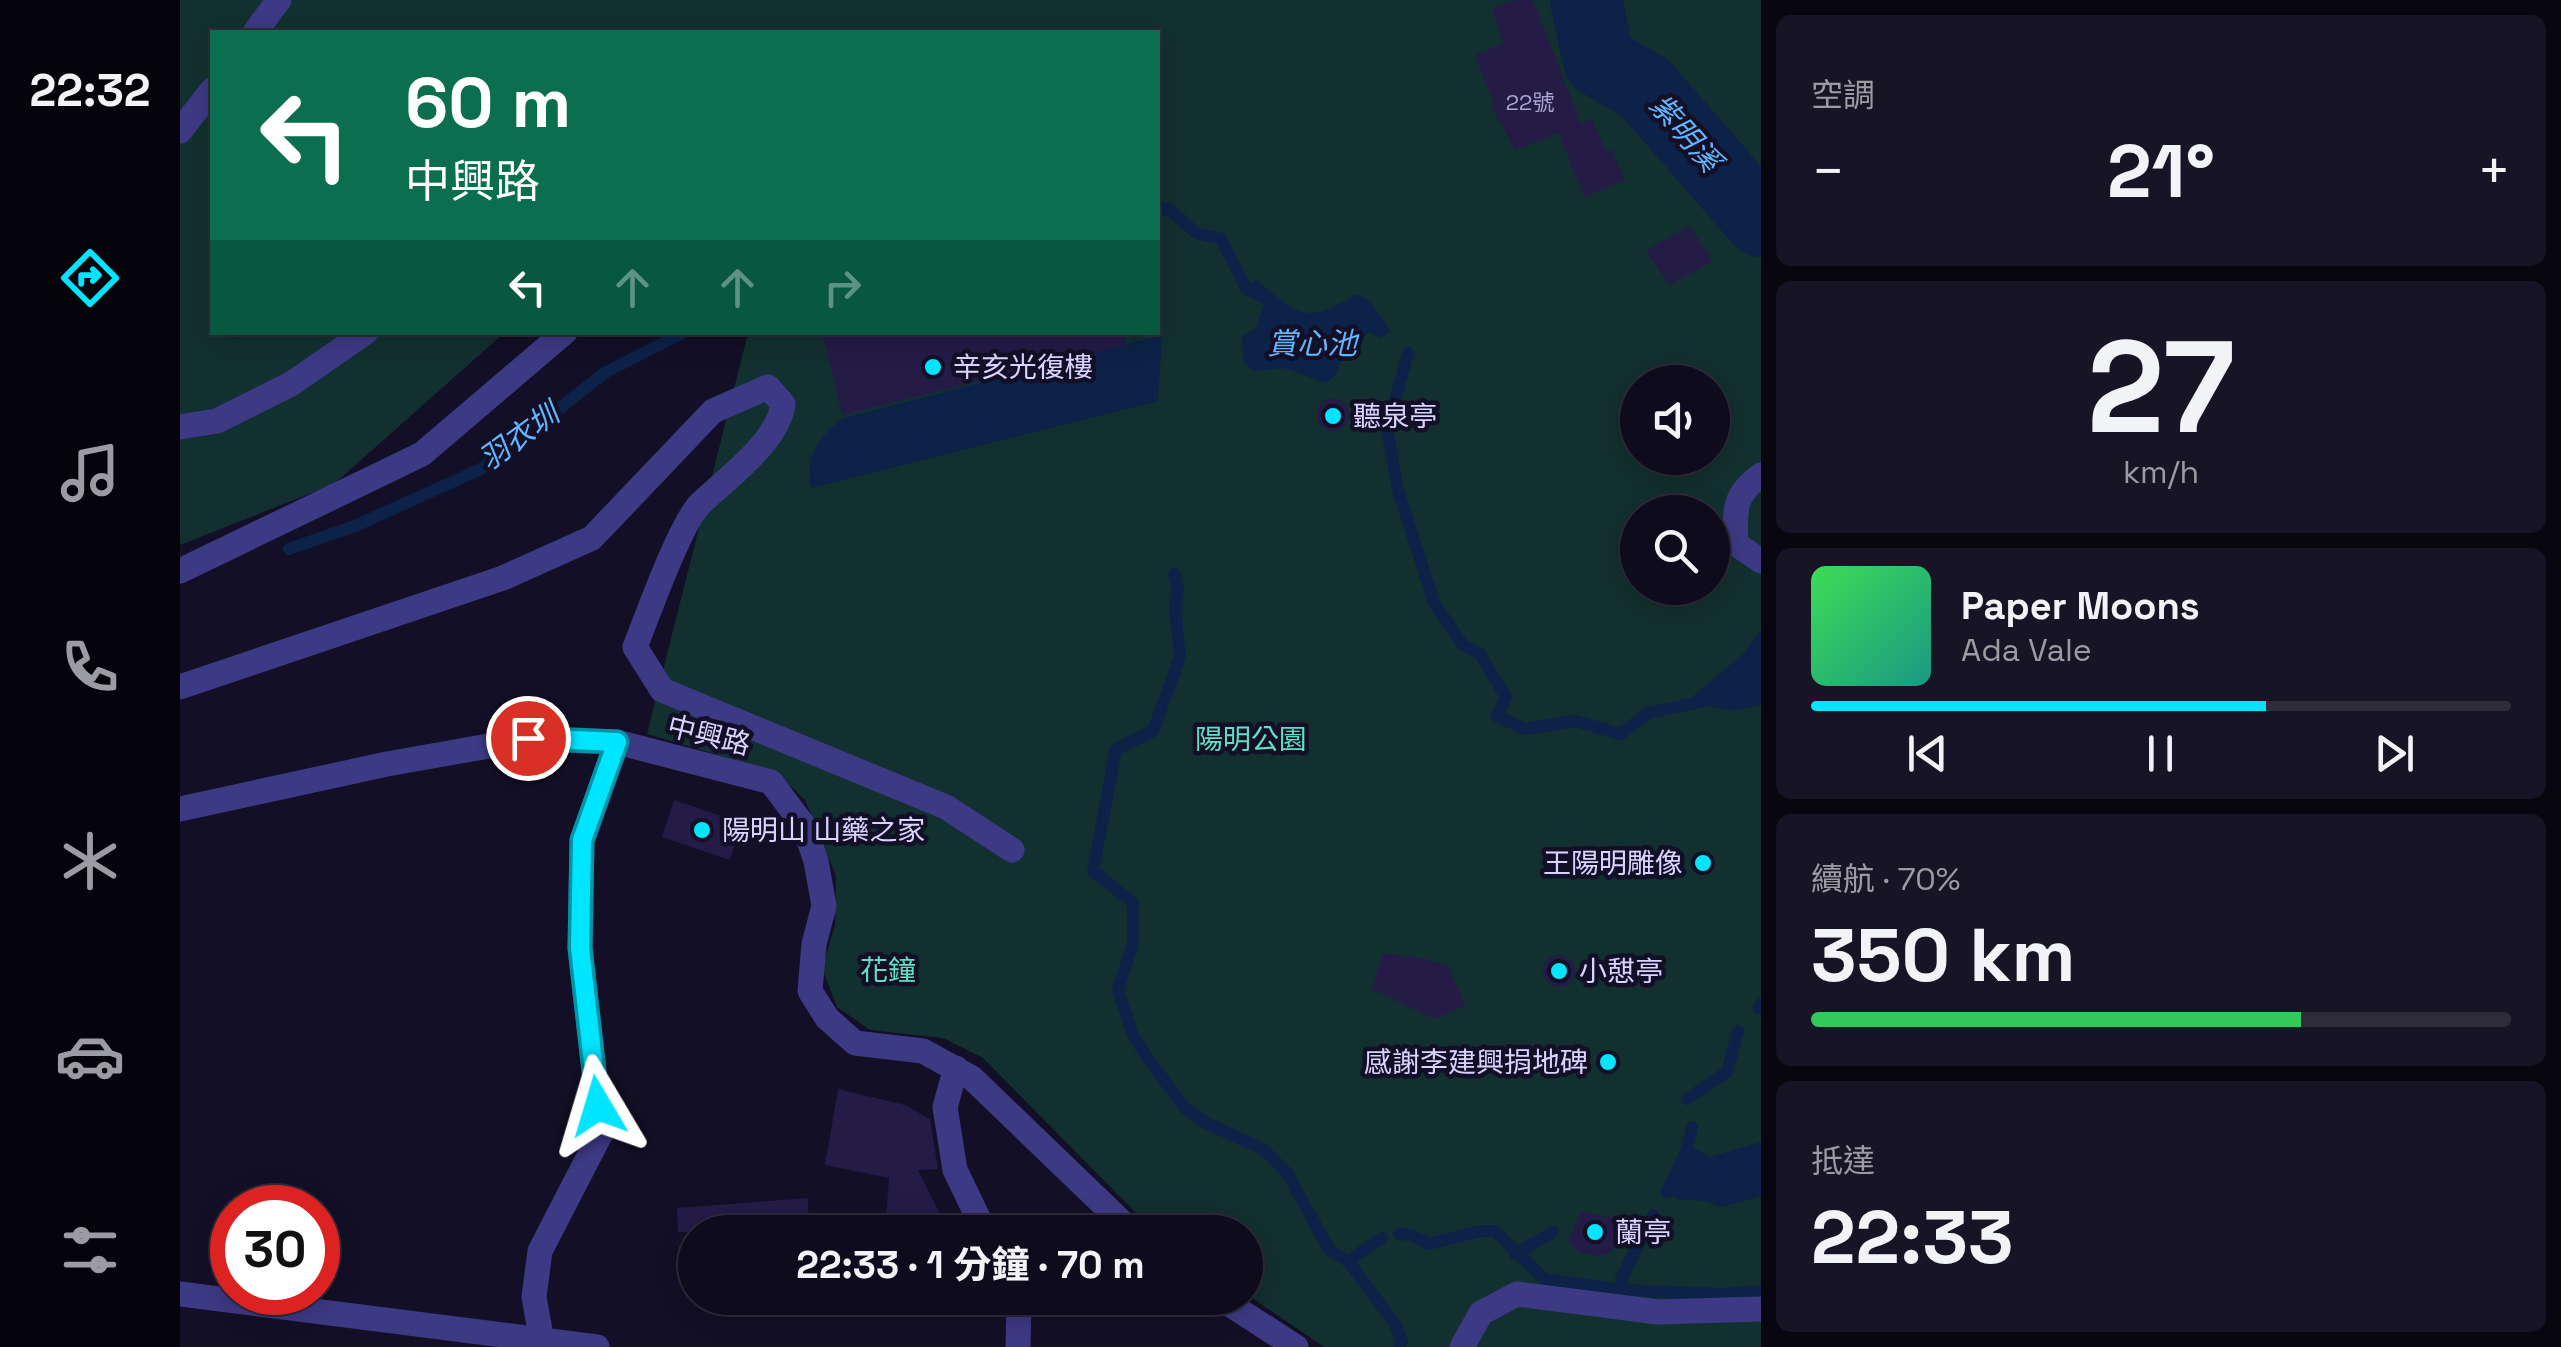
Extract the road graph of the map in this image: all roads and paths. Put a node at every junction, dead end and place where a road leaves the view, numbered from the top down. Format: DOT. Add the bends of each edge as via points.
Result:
graph roads {
  1 [pos="279,0"];
  2 [pos="256,30"];
  3 [pos="210,93"];
  4 [pos="180,132"];
  5 [pos="362,335"];
  6 [pos="561,335"];
  7 [pos="180,426"];
  8 [pos="1761,476"];
  9 [pos="1761,561"];
  10 [pos="180,571"];
  11 [pos="180,686"];
  12 [pos="617,742"];
  13 [pos="180,808"];
  14 [pos="1012,850"];
  15 [pos="956,1068"];
  16 [pos="977,1215"];
  17 [pos="1114,1215"];
  18 [pos="180,1294"];
  19 [pos="1761,1309"];
  20 [pos="1019,1315"];
  21 [pos="1246,1315"];
  22 [pos="544,1345"];
  23 [pos="597,1347"];
  24 [pos="1018,1347"];
  25 [pos="1296,1347"];
  26 [pos="1462,1347"];
  1 -- 2 [label="street"];
  3 -- 4 [label="street"];
  5 -- 7 [label="street" via="291,384 217,421"];
  6 -- 10 [label="street" via="422,454"];
  8 -- 9 [label="street" via="1743,488 1735,510 1736,544"];
  11 -- 14 [label="street" via="503,578 592,538 712,411 768,387 782,404 780,422 696,508 635,647 662,690 946,808"];
  12 -- 13 [label="street, 中興路" via="528,738"];
  12 -- 15 [label="street, 中興路" via="771,782 804,826 816,861 824,906 810,990 827,1018 855,1043 922,1051"];
  12 -- 22 [label="street" via="582,840 580,948 601,1133 540,1251 534,1297"];
  15 -- 16 [label="street" via="946,1107 955,1170"];
  15 -- 17 [label="street, 中興路"];
  18 -- 22 [label="street"];
  19 -- 26 [label="street" via="1658,1312 1516,1294 1481,1313"];
  20 -- 24 [label="street"];
  21 -- 25 [label="street"];
  22 -- 23 [label="street"];
}
